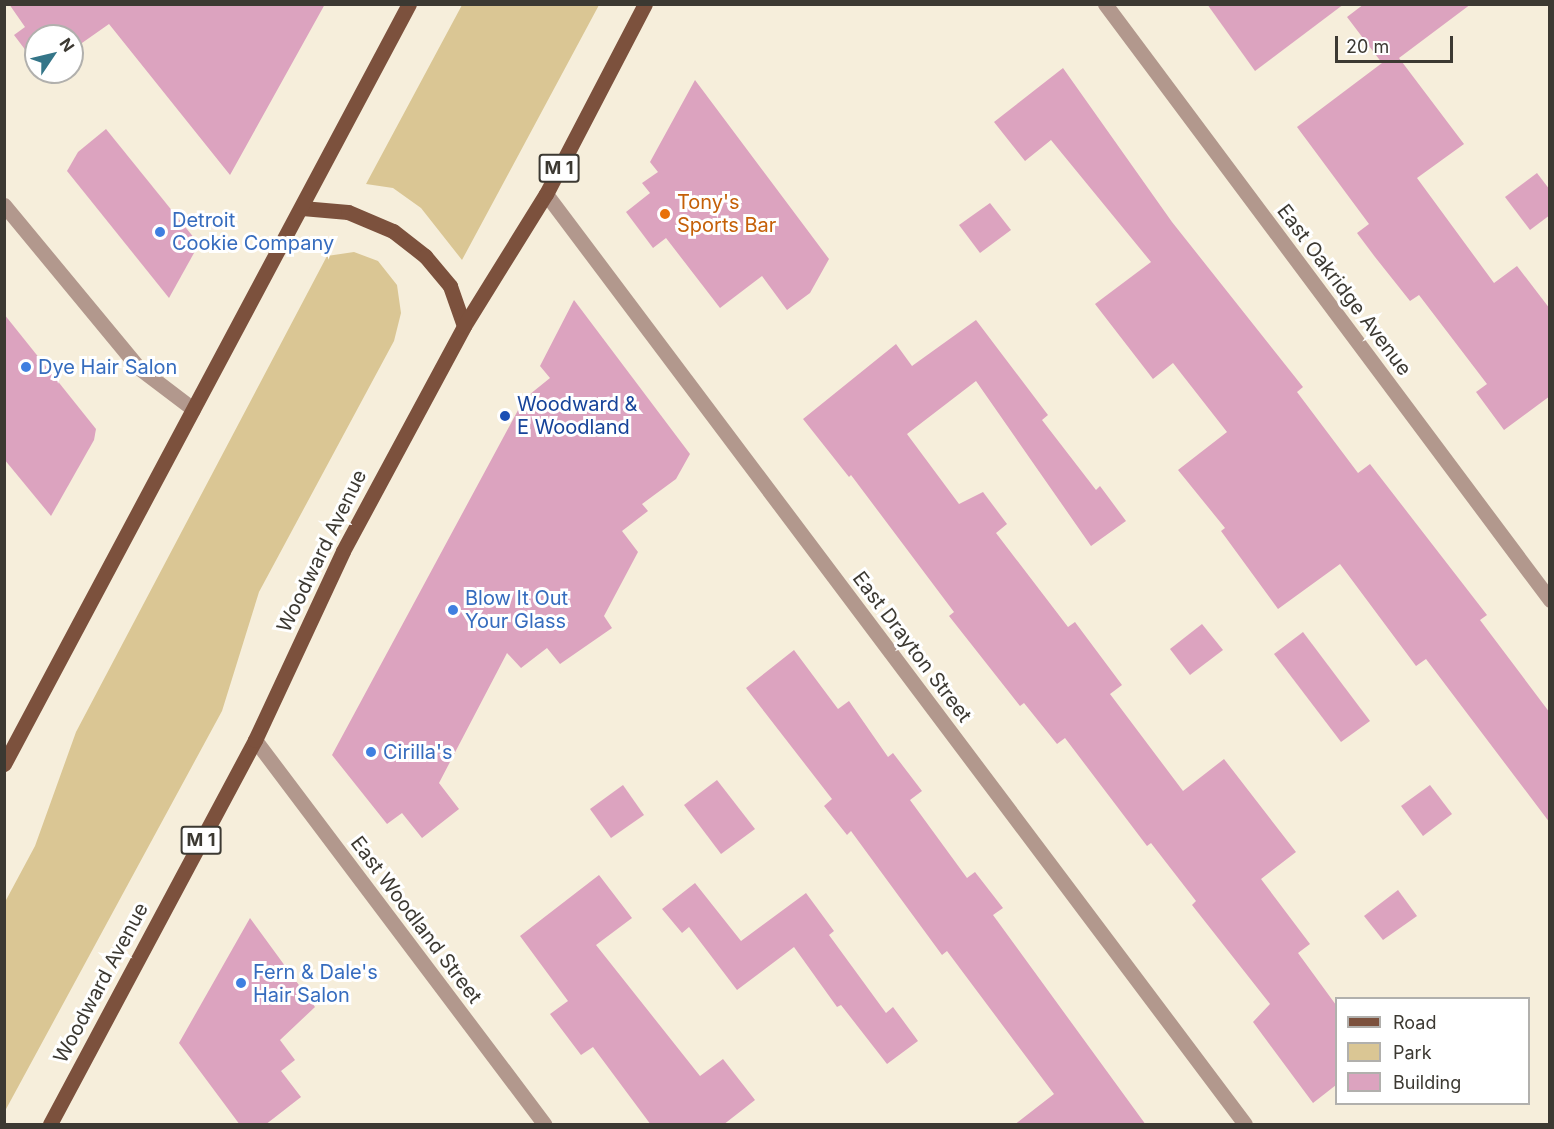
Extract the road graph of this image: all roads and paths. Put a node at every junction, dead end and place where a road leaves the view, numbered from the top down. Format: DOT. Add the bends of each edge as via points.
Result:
graph roads {
  1 [pos="409,4"];
  2 [pos="645,4"];
  3 [pos="1105,4"];
  4 [pos="546,194"];
  5 [pos="4,205"];
  6 [pos="302,208"];
  7 [pos="464,326"];
  8 [pos="193,409"];
  9 [pos="1550,600"];
  10 [pos="255,740"];
  11 [pos="4,764"];
  12 [pos="50,1125"];
  13 [pos="544,1125"];
  14 [pos="1245,1125"];
  1 -- 6 [label="main road"];
  2 -- 4 [label="main road, Woodward Avenue / M 1"];
  3 -- 9 [label="street, East Oakridge Avenue"];
  4 -- 7 [label="main road, Woodward Avenue / M 1"];
  4 -- 14 [label="street, East Drayton Street"];
  5 -- 8 [label="street" via="138,368"];
  6 -- 7 [label="main road" via="348,212 393,231 425,256 450,286"];
  6 -- 8 [label="main road"];
  7 -- 10 [label="main road, Woodward Avenue / M 1" via="343,551"];
  8 -- 11 [label="main road"];
  10 -- 12 [label="main road, Woodward Avenue / M 1"];
  10 -- 13 [label="street, East Woodland Street"];
}
